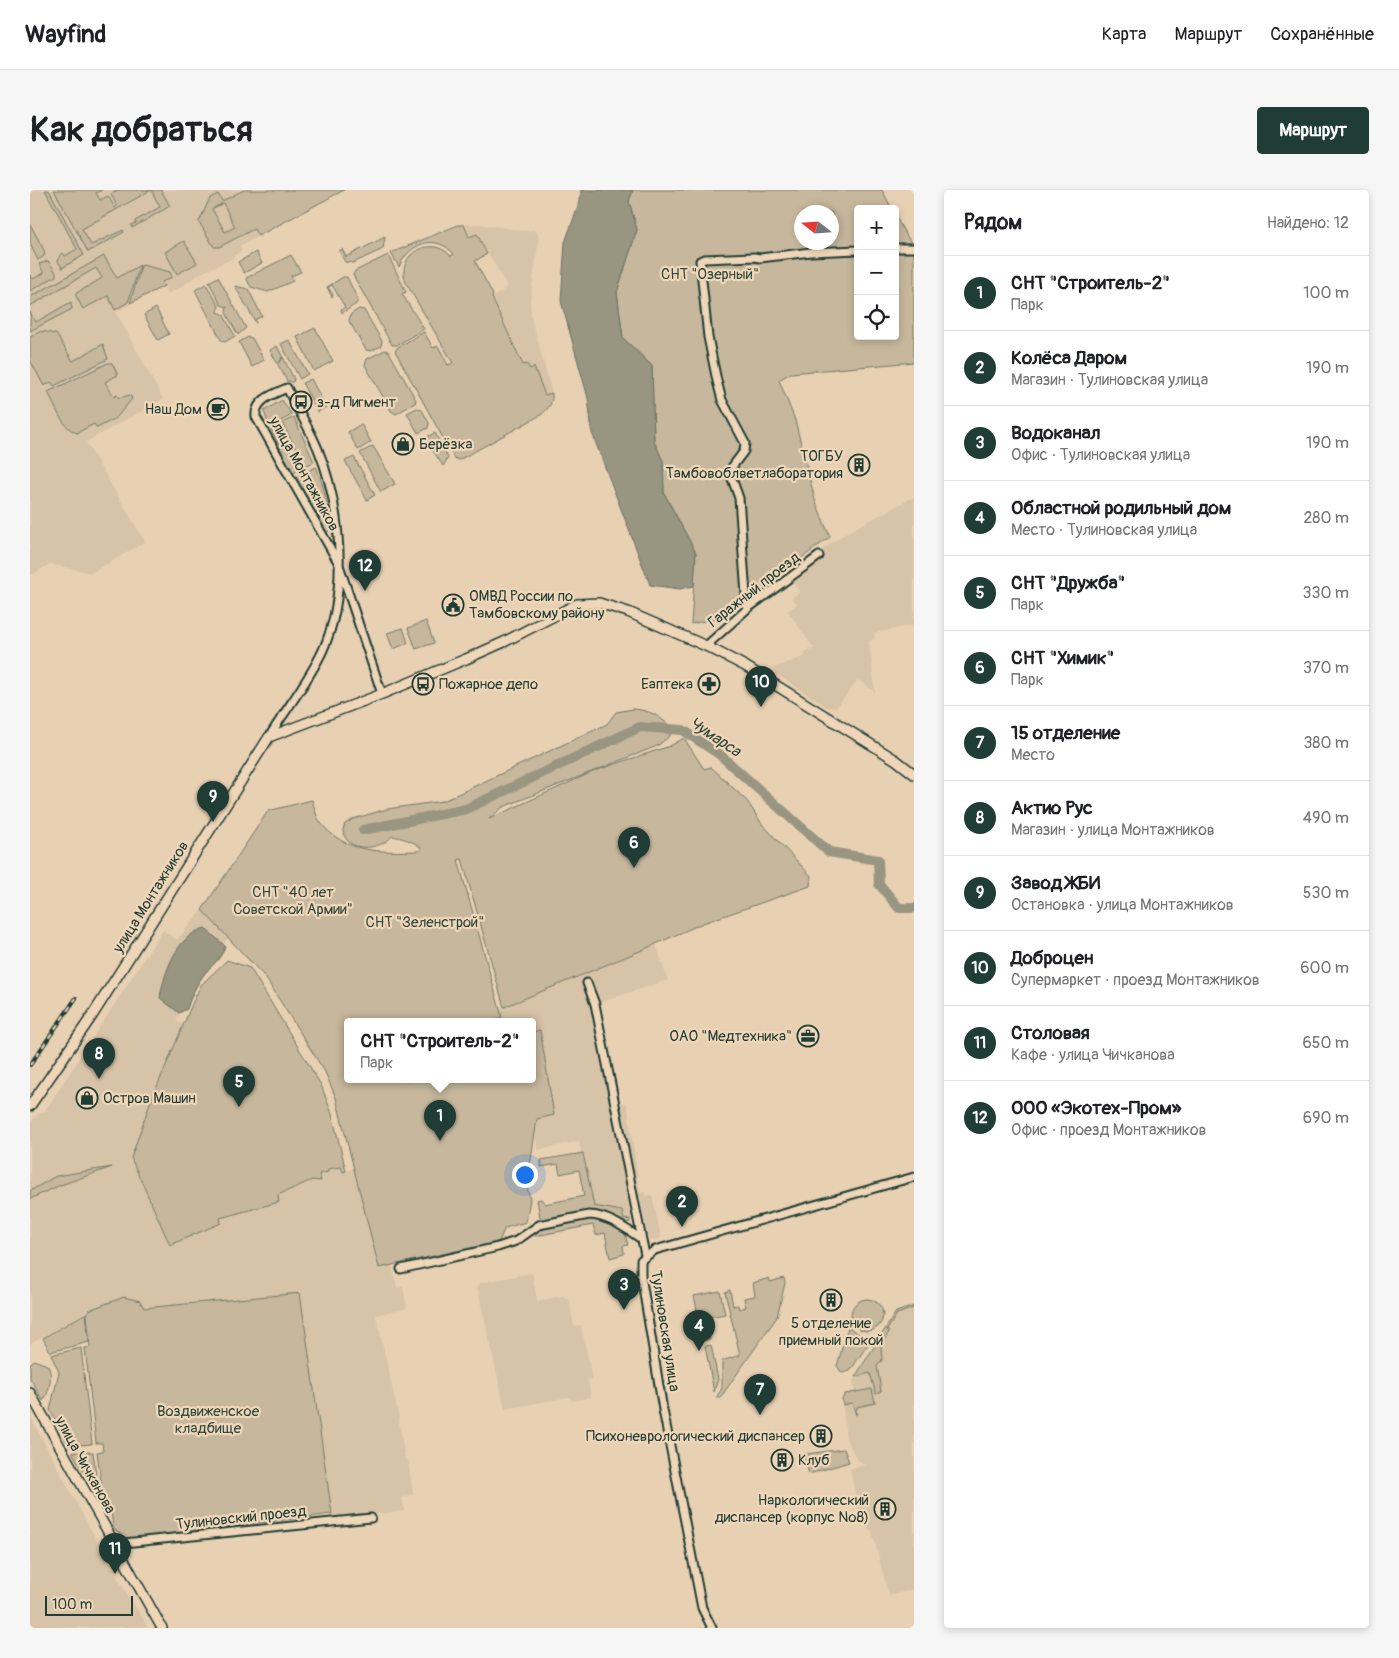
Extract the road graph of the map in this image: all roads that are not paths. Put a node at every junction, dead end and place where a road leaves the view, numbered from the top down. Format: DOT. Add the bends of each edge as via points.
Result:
graph roads {
  1 [pos="899,248"];
  2 [pos="914,248"];
  3 [pos="854,250"];
  4 [pos="820,556"];
  5 [pos="338,562"];
  6 [pos="747,609"];
  7 [pos="706,646"];
  8 [pos="382,694"];
  9 [pos="269,737"];
  10 [pos="914,774"];
  11 [pos="587,983"];
  12 [pos="30,1106"];
  13 [pos="914,1177"];
  14 [pos="641,1239"];
  15 [pos="645,1255"];
  16 [pos="401,1269"];
  17 [pos="30,1393"];
  18 [pos="371,1518"];
  19 [pos="114,1544"];
  20 [pos="160,1628"];
  21 [pos="712,1628"];
  1 -- 2 [label="street"];
  3 -- 6 [label="street" via="760,258 704,258 700,261 708,337 717,381 722,400 745,443 730,476 739,498"];
  4 -- 6 [label="street, Гаражный проезд"];
  5 -- 5 [label="street, улица Монтажников" via="256,417 256,409 262,401 286,388 317,447 328,478"];
  5 -- 8 [label="street"];
  5 -- 9 [label="street, улица Монтажников" via="338,595 324,648"];
  6 -- 7 [label="street, Гаражный проезд"];
  7 -- 8 [label="main road" via="628,612 599,603 577,604 504,642"];
  7 -- 10 [label="main road" via="745,666"];
  8 -- 9 [label="main road"];
  9 -- 12 [label="main road, улица Монтажников" via="92,1016"];
  11 -- 14 [label="street" via="596,1010"];
  13 -- 15 [label="street, Тулиновская улица"];
  14 -- 15 [label="street"];
  14 -- 16 [label="street" via="622,1226 597,1215 589,1215 539,1225 516,1241"];
  15 -- 21 [label="street, Тулиновская улица" via="640,1269 664,1410 702,1608"];
  17 -- 19 [label="main road, улица Чичканова"];
  18 -- 19 [label="street, Тулиновский проезд"];
  19 -- 20 [label="main road, улица Чичканова"];
}
